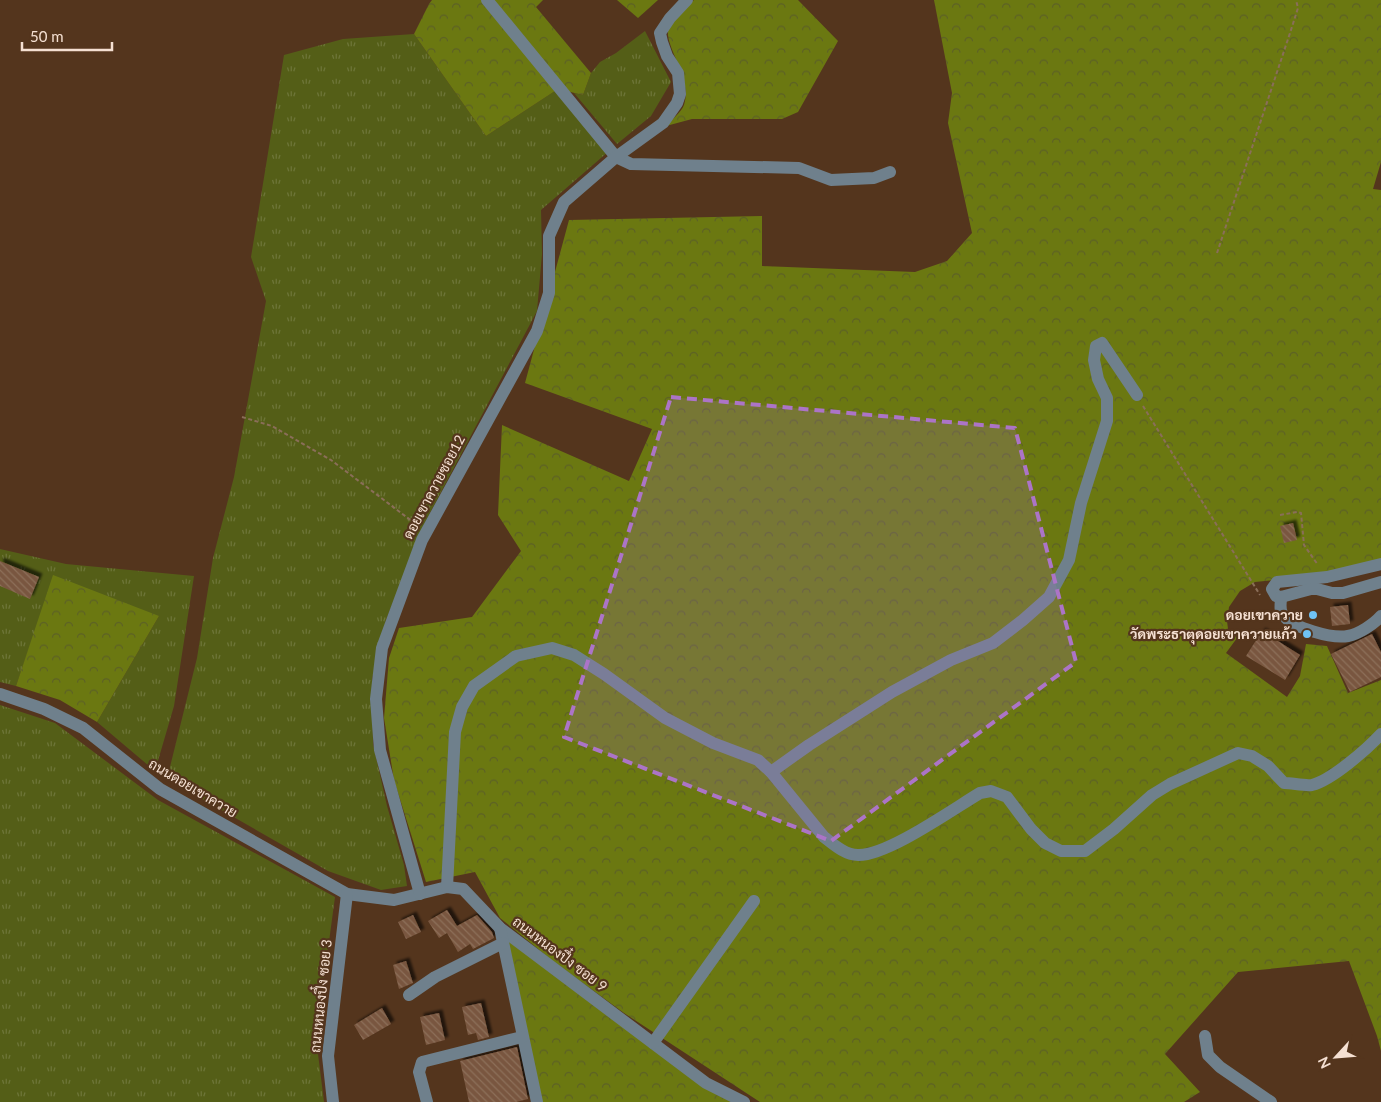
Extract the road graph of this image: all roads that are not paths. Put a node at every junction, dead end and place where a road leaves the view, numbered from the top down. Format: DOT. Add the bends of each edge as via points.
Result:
graph roads {
  1 [pos="487,0"];
  2 [pos="687,0"];
  3 [pos="616,157"];
  4 [pos="890,172"];
  5 [pos="1137,395"];
  6 [pos="1381,564"];
  7 [pos="1381,582"];
  8 [pos="1281,597"];
  9 [pos="1381,616"];
  10 [pos="0,694"];
  11 [pos="1381,734"];
  12 [pos="771,772"];
  13 [pos="447,887"];
  14 [pos="347,894"];
  15 [pos="420,894"];
  16 [pos="754,901"];
  17 [pos="500,928"];
  18 [pos="503,943"];
  19 [pos="409,995"];
  20 [pos="1205,1036"];
  21 [pos="522,1037"];
  22 [pos="653,1043"];
  23 [pos="333,1102"];
  24 [pos="426,1102"];
  25 [pos="536,1102"];
  26 [pos="744,1102"];
  27 [pos="1272,1102"];
  1 -- 3 [label="street"];
  2 -- 3 [label="street, ดอยเขาควายซอย12" via="660,33 667,56 678,73 680,94 677,104 664,123"];
  3 -- 4 [label="street" via="631,164 799,168 831,180 874,178"];
  3 -- 15 [label="street, ดอยเขาควายซอย12" via="564,202 549,236 549,293 536,330 426,531 382,648 376,699 380,750"];
  5 -- 12 [label="street" via="1102,343 1096,346 1094,360 1107,398 1107,421 1081,502 1070,560 1049,596 993,642 951,660 892,692"];
  6 -- 8 [label="street" via="1327,577 1277,582 1272,589 1276,596"];
  7 -- 8 [label="street" via="1343,593 1317,588"];
  8 -- 9 [label="street" via="1280,608 1288,620 1308,630 1330,635 1348,636 1371,625"];
  10 -- 14 [label="street, ถนนดอยเขาควาย" via="44,709 83,728 160,789"];
  11 -- 12 [label="street" via="1330,776 1311,785 1284,783 1268,766 1252,756 1238,753 1152,795 1085,851 1061,851 1044,842 1006,797 992,791 980,793 893,845 871,854 855,855 824,837"];
  12 -- 13 [label="street" via="758,760 713,743 664,718 574,655 552,648 516,656 474,686 462,707 455,732"];
  13 -- 15 [label="street"];
  13 -- 17 [label="street, ถนนหนองปึ๋ง ซอย 9" via="463,889"];
  14 -- 15 [label="street" via="394,900"];
  14 -- 23 [label="street, ถนนหนองปึ๋ง ซอย 3" via="328,1056"];
  16 -- 22 [label="street"];
  17 -- 18 [label="street"];
  17 -- 22 [label="street, ถนนหนองปึ๋ง ซอย 9"];
  18 -- 19 [label="street"];
  18 -- 21 [label="street"];
  20 -- 27 [label="street" via="1208,1055 1220,1067"];
  21 -- 24 [label="street" via="422,1062 419,1072"];
  21 -- 25 [label="street"];
  22 -- 26 [label="street, ถนนหนองปึ๋ง ซอย 9" via="706,1083"];
}
